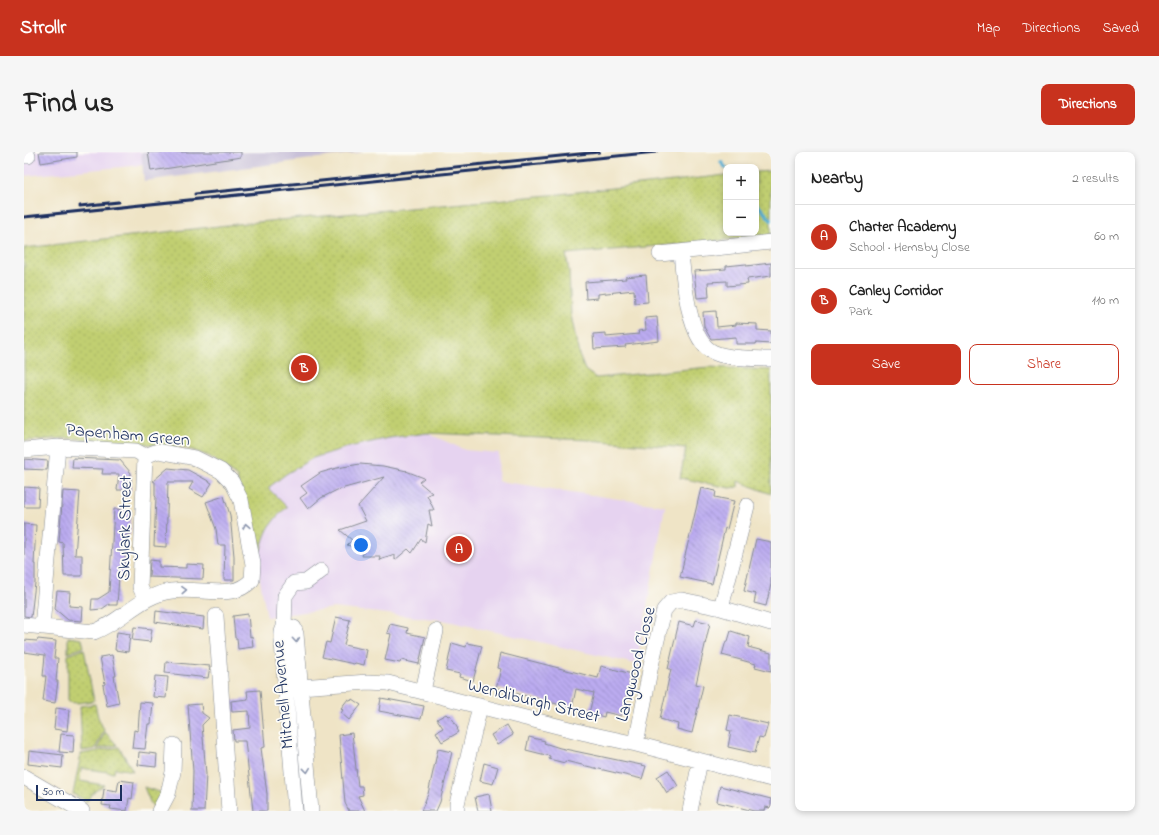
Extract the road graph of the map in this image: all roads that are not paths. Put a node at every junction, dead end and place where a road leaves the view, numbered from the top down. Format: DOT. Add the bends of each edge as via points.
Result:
graph roads {
  1 [pos="771,242"];
  2 [pos="681,252"];
  3 [pos="660,254"];
  4 [pos="771,359"];
  5 [pos="58,446"];
  6 [pos="24,450"];
  7 [pos="145,456"];
  8 [pos="747,506"];
  9 [pos="321,570"];
  10 [pos="146,600"];
  11 [pos="721,608"];
  12 [pos="216,616"];
  13 [pos="771,623"];
  14 [pos="24,625"];
  15 [pos="42,627"];
  16 [pos="436,631"];
  17 [pos="293,689"];
  18 [pos="423,691"];
  19 [pos="480,706"];
  20 [pos="636,744"];
  21 [pos="174,745"];
  22 [pos="700,761"];
  23 [pos="24,777"];
  24 [pos="771,779"];
  25 [pos="82,811"];
  26 [pos="160,811"];
  27 [pos="229,811"];
  28 [pos="295,811"];
  29 [pos="311,811"];
  30 [pos="457,811"];
  31 [pos="691,811"];
  1 -- 2 [label="street"];
  2 -- 3 [label="street"];
  2 -- 4 [label="street" via="690,312 704,345 712,352 721,354"];
  5 -- 6 [label="street, Papenham Green"];
  5 -- 7 [label="street, Papenham Green" via="136,451"];
  5 -- 15 [label="street"];
  7 -- 10 [label="street, Skylark Street" via="140,587"];
  10 -- 7 [label="street, Papenham Green, one-way" via="170,591 190,589 231,592 245,587 252,580 253,564 241,500 232,482 221,471 195,458 158,451"];
  8 -- 11 [label="street"];
  9 -- 17 [label="street, Mitchell Avenue" via="306,582 294,583 285,596 282,642"];
  10 -- 15 [label="street" via="94,632"];
  11 -- 13 [label="street, Langwood Close"];
  11 -- 20 [label="street, Langwood Close" via="682,600 671,602 664,610"];
  12 -- 27 [label="street"];
  14 -- 15 [label="street"];
  16 -- 18 [label="street"];
  17 -- 18 [label="street, Wendiburgh Street" via="368,682 388,683"];
  17 -- 28 [label="street, Mitchell Avenue"];
  17 -- 29 [label="street, Mitchell Avenue, one-way"];
  18 -- 19 [label="street, Wendiburgh Street"];
  19 -- 20 [label="street, Wendiburgh Street"];
  19 -- 30 [label="street"];
  20 -- 22 [label="street, Wendiburgh Street"];
  21 -- 26 [label="street" via="173,772 168,794"];
  22 -- 24 [label="street, Wendiburgh Street"];
  22 -- 31 [label="street"];
  23 -- 25 [label="street"];
}
